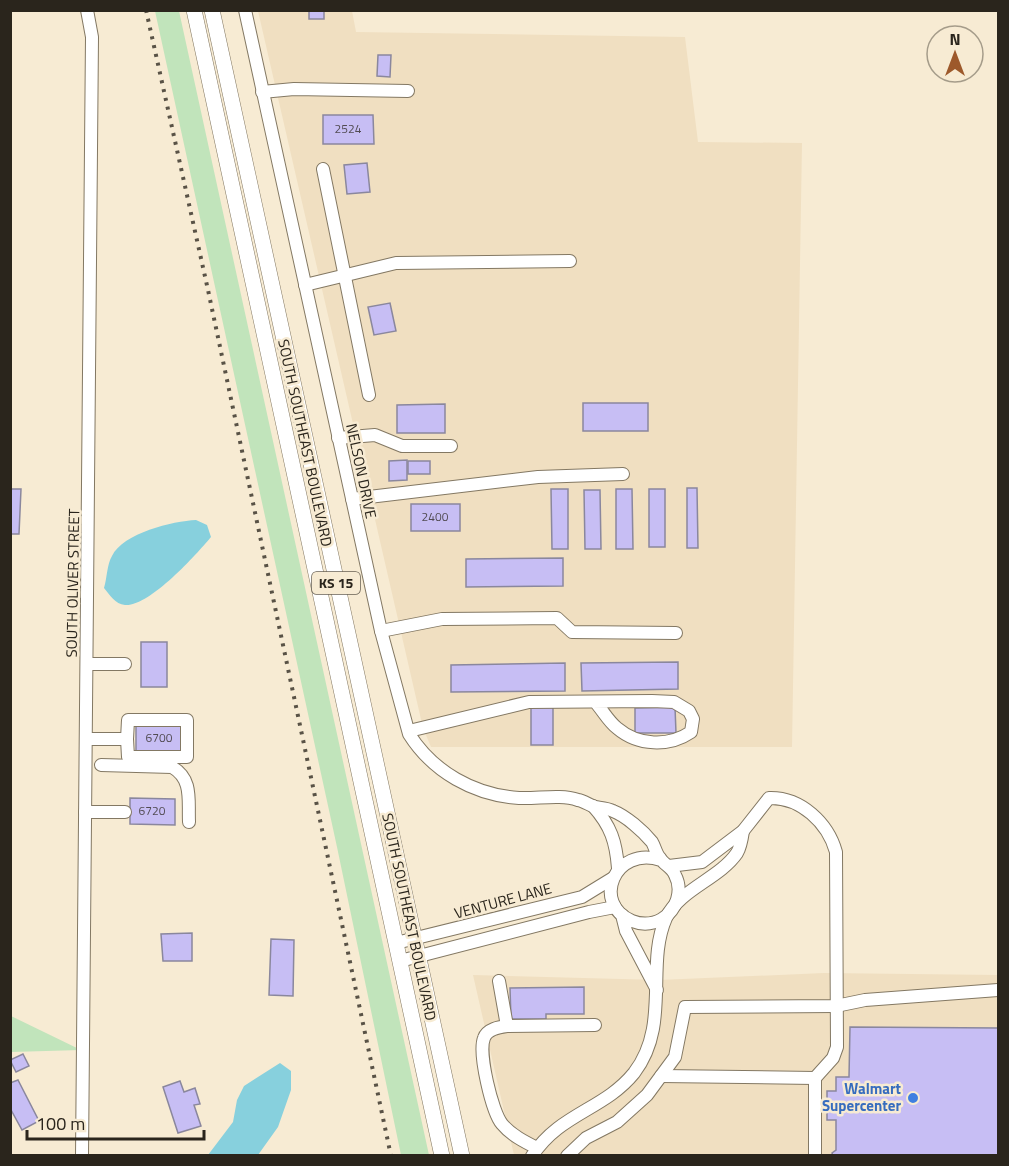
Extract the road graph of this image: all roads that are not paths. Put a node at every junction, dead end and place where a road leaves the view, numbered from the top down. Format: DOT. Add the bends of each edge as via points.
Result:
graph roads {
  1 [pos="87,10"];
  2 [pos="194,10"];
  3 [pos="212,10"];
  4 [pos="245,10"];
  5 [pos="408,91"];
  6 [pos="262,92"];
  7 [pos="323,169"];
  8 [pos="570,261"];
  9 [pos="342,276"];
  10 [pos="305,285"];
  11 [pos="369,395"];
  12 [pos="338,438"];
  13 [pos="451,446"];
  14 [pos="623,474"];
  15 [pos="352,500"];
  16 [pos="381,631"];
  17 [pos="676,633"];
  18 [pos="87,664"];
  19 [pos="125,664"];
  20 [pos="596,703"];
  21 [pos="409,731"];
  22 [pos="86,739"];
  23 [pos="128,739"];
  24 [pos="128,758"];
  25 [pos="101,765"];
  26 [pos="85,767"];
  27 [pos="593,806"];
  28 [pos="85,812"];
  29 [pos="125,812"];
  30 [pos="189,822"];
  31 [pos="743,831"];
  32 [pos="665,863"];
  33 [pos="616,873"];
  34 [pos="619,911"];
  35 [pos="668,915"];
  36 [pos="413,939"];
  37 [pos="396,943"];
  38 [pos="417,956"];
  39 [pos="400,961"];
  40 [pos="499,981"];
  41 [pos="657,990"];
  42 [pos="999,990"];
  43 [pos="837,1006"];
  44 [pos="595,1025"];
  45 [pos="507,1026"];
  46 [pos="661,1076"];
  47 [pos="815,1078"];
  48 [pos="534,1152"];
  49 [pos="82,1155"];
  50 [pos="442,1155"];
  51 [pos="462,1155"];
  52 [pos="567,1155"];
  53 [pos="815,1155"];
  1 -- 18 [label="street, SOUTH OLIVER STREET" via="92,37"];
  2 -- 37 [label="main road, SOUTH SOUTHEAST BOULEVARD / KS 15"];
  3 -- 36 [label="main road, SOUTH SOUTHEAST BOULEVARD / KS 15"];
  4 -- 6 [label="street, NELSON DRIVE"];
  5 -- 6 [label="street"];
  6 -- 10 [label="street, NELSON DRIVE"];
  7 -- 9 [label="street"];
  8 -- 9 [label="street" via="396,263"];
  9 -- 10 [label="street"];
  9 -- 11 [label="street"];
  10 -- 12 [label="street, NELSON DRIVE"];
  12 -- 13 [label="street" via="375,435 402,446"];
  12 -- 15 [label="street, NELSON DRIVE"];
  14 -- 15 [label="street" via="538,477"];
  15 -- 16 [label="street, NELSON DRIVE"];
  16 -- 17 [label="street" via="442,619 534,617 557,618 572,632"];
  16 -- 21 [label="street, NELSON DRIVE"];
  18 -- 19 [label="street"];
  18 -- 22 [label="street, SOUTH OLIVER STREET"];
  20 -- 20 [label="street" via="674,702 689,711 693,719 691,732 679,740 660,744 636,739 617,728"];
  20 -- 21 [label="street" via="529,702"];
  21 -- 27 [label="street, NELSON DRIVE" via="433,763 469,787 516,798 577,799"];
  22 -- 23 [label="street"];
  22 -- 26 [label="street, SOUTH OLIVER STREET"];
  23 -- 24 [label="street"];
  23 -- 24 [label="street" via="128,720 187,720 187,757"];
  24 -- 25 [label="street"];
  25 -- 26 [label="street"];
  25 -- 30 [label="street" via="172,767 180,772 187,781"];
  26 -- 28 [label="street, SOUTH OLIVER STREET"];
  27 -- 32 [label="street, NELSON DRIVE" via="613,811 630,822 652,842"];
  27 -- 33 [label="street" via="616,841"];
  28 -- 29 [label="street"];
  28 -- 49 [label="street, SOUTH OLIVER STREET"];
  31 -- 32 [label="street" via="702,862"];
  31 -- 35 [label="street" via="737,853"];
  31 -- 43 [label="street" via="769,798 778,798 804,808 828,833 836,852"];
  32 -- 33 [label="street" via="638,856"];
  32 -- 35 [label="street" via="679,885 675,907"];
  33 -- 34 [label="street" via="612,898"];
  33 -- 36 [label="street, VENTURE LANE" via="582,897"];
  34 -- 35 [label="street" via="640,923 659,921"];
  34 -- 38 [label="street, VENTURE LANE" via="589,912"];
  34 -- 41 [label="street"];
  35 -- 41 [label="street" via="660,935"];
  36 -- 37 [label="street, VENTURE LANE"];
  36 -- 38 [label="main road, SOUTH SOUTHEAST BOULEVARD / KS 15"];
  37 -- 39 [label="main road, SOUTH SOUTHEAST BOULEVARD / KS 15"];
  38 -- 39 [label="street, VENTURE LANE"];
  38 -- 51 [label="main road, SOUTH SOUTHEAST BOULEVARD / KS 15"];
  39 -- 50 [label="main road, SOUTH SOUTHEAST BOULEVARD / KS 15"];
  40 -- 45 [label="street"];
  41 -- 48 [label="street" via="651,1036 635,1071 608,1097 561,1124"];
  42 -- 43 [label="street" via="865,1000"];
  43 -- 46 [label="street" via="685,1007 675,1057"];
  43 -- 47 [label="street" via="837,1047 833,1058"];
  44 -- 45 [label="street"];
  45 -- 48 [label="street" via="484,1036 482,1047 490,1094 503,1126"];
  46 -- 47 [label="street"];
  46 -- 52 [label="street" via="635,1108 586,1138"];
  47 -- 53 [label="street"];
}
